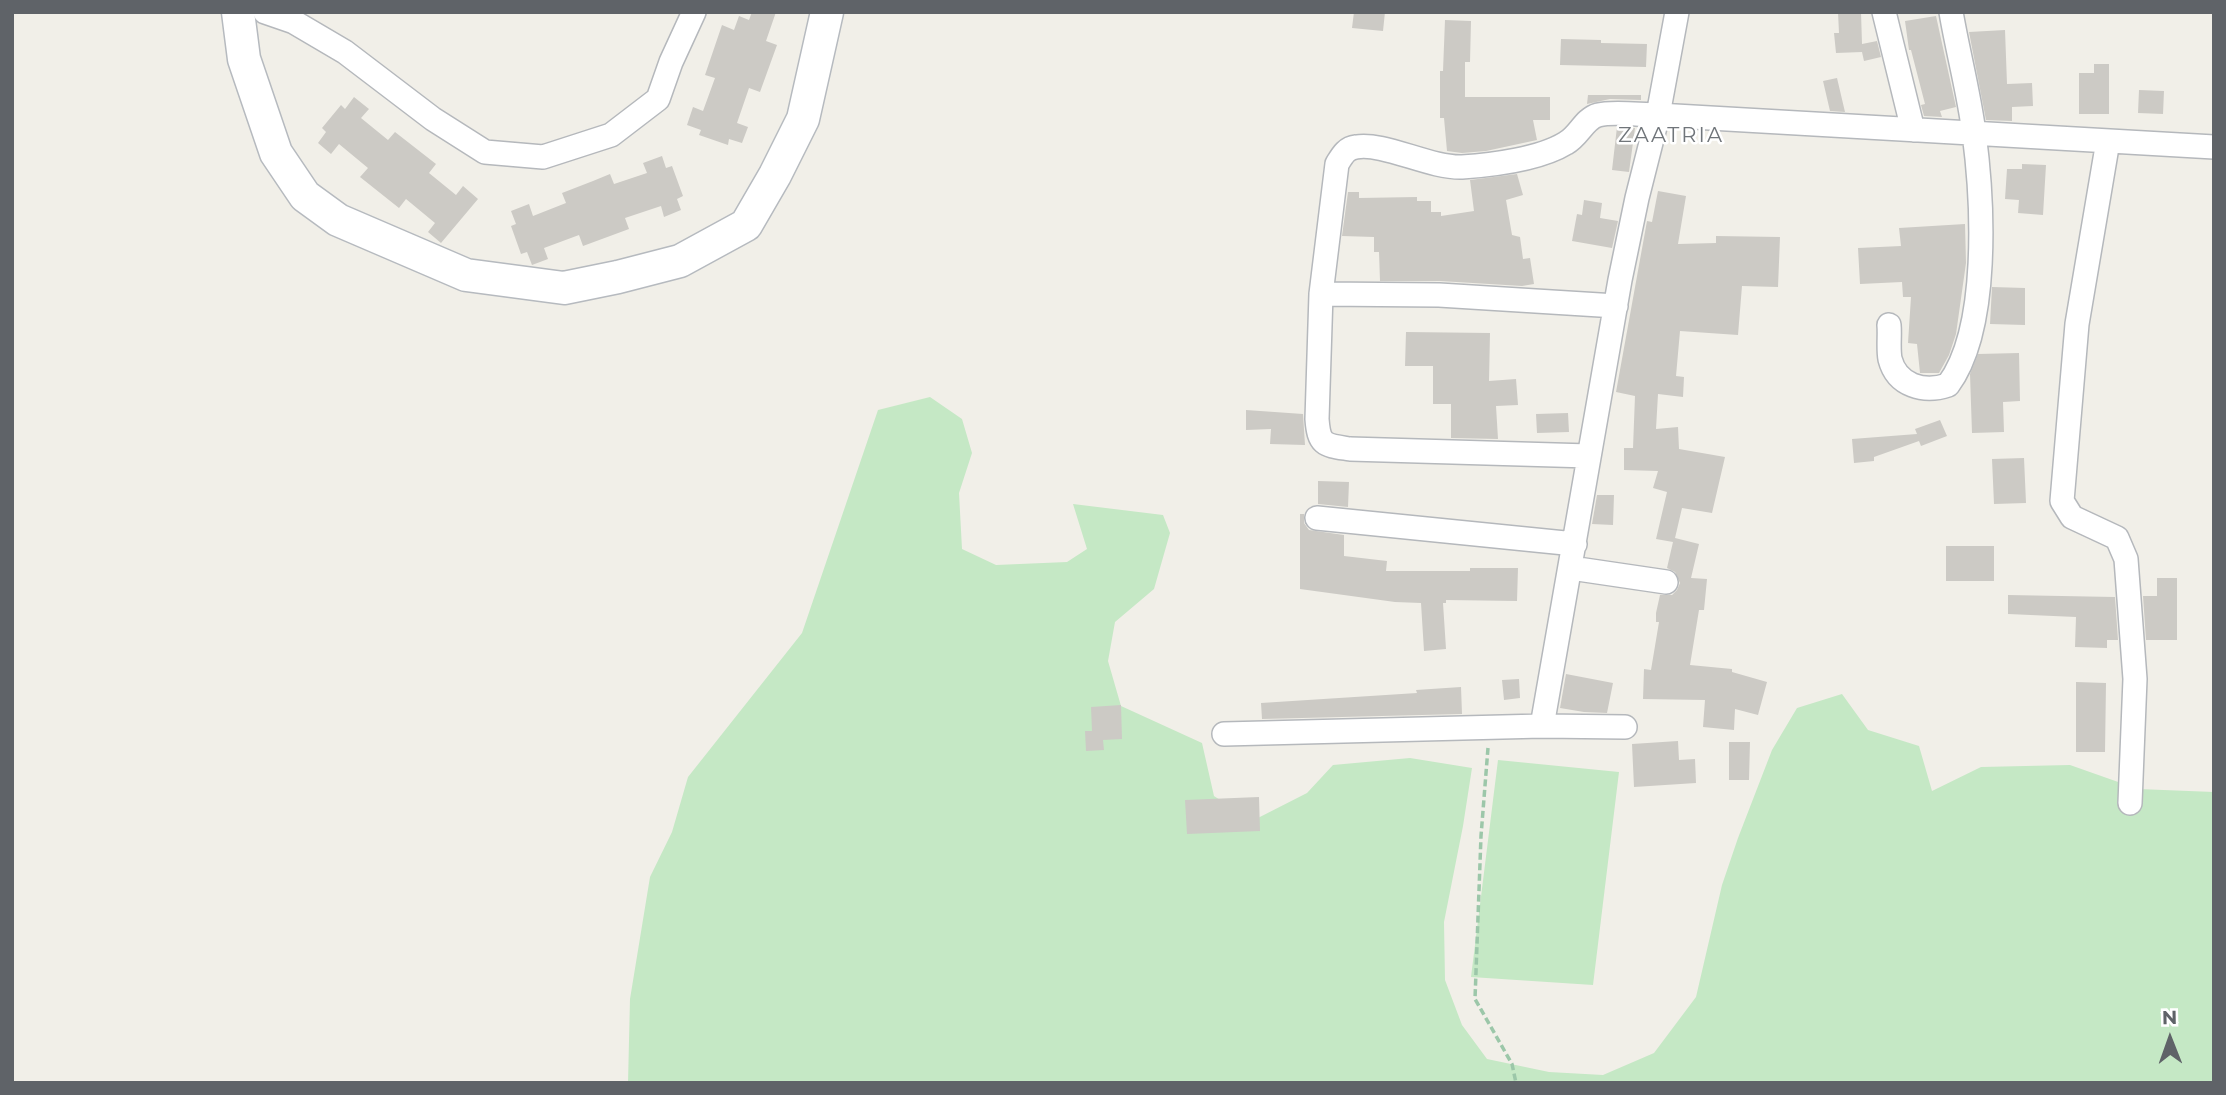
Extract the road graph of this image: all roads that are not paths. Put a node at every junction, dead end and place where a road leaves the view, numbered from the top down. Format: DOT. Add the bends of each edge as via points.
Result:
graph roads {
  1 [pos="238,12"];
  2 [pos="265,12"];
  3 [pos="694,12"];
  4 [pos="827,12"];
  5 [pos="1677,12"];
  6 [pos="1884,12"];
  7 [pos="1951,12"];
  8 [pos="1658,115"];
  9 [pos="1913,130"];
  10 [pos="1974,134"];
  11 [pos="2108,141"];
  12 [pos="2214,147"];
  13 [pos="1321,294"];
  14 [pos="1616,306"];
  15 [pos="1889,325"];
  16 [pos="1589,456"];
  17 [pos="1317,519"];
  18 [pos="1575,544"];
  19 [pos="1571,568"];
  20 [pos="1666,582"];
  21 [pos="1542,726"];
  22 [pos="1625,727"];
  23 [pos="1224,734"];
  24 [pos="2130,803"];
  1 -- 4 [label="street" via="244,60 276,153 305,197 338,220 466,275 564,288 680,261 746,225 803,119"];
  2 -- 3 [label="street" via="294,22 345,52 485,152 543,157 611,135 658,99"];
  5 -- 8 [label="street"];
  6 -- 9 [label="street"];
  7 -- 10 [label="street"];
  8 -- 9 [label="street"];
  8 -- 13 [label="street" via="1600,115 1568,142 1543,154 1460,167 1377,148 1356,147 1344,152 1337,164"];
  8 -- 14 [label="street"];
  9 -- 10 [label="street"];
  10 -- 11 [label="street"];
  10 -- 15 [label="street" via="1981,231 1976,300 1961,361 1948,385 1918,388 1903,381 1890,358"];
  11 -- 12 [label="street"];
  11 -- 24 [label="street" via="2077,324 2062,501 2072,517 2117,538 2126,559 2135,679"];
  13 -- 14 [label="street" via="1439,295"];
  13 -- 16 [label="street" via="1317,419 1318,436 1326,445"];
  14 -- 16 [label="street"];
  16 -- 18 [label="street"];
  17 -- 18 [label="street"];
  18 -- 19 [label="street"];
  19 -- 20 [label="street"];
  19 -- 21 [label="street"];
  21 -- 22 [label="street"];
  21 -- 23 [label="street"];
}
